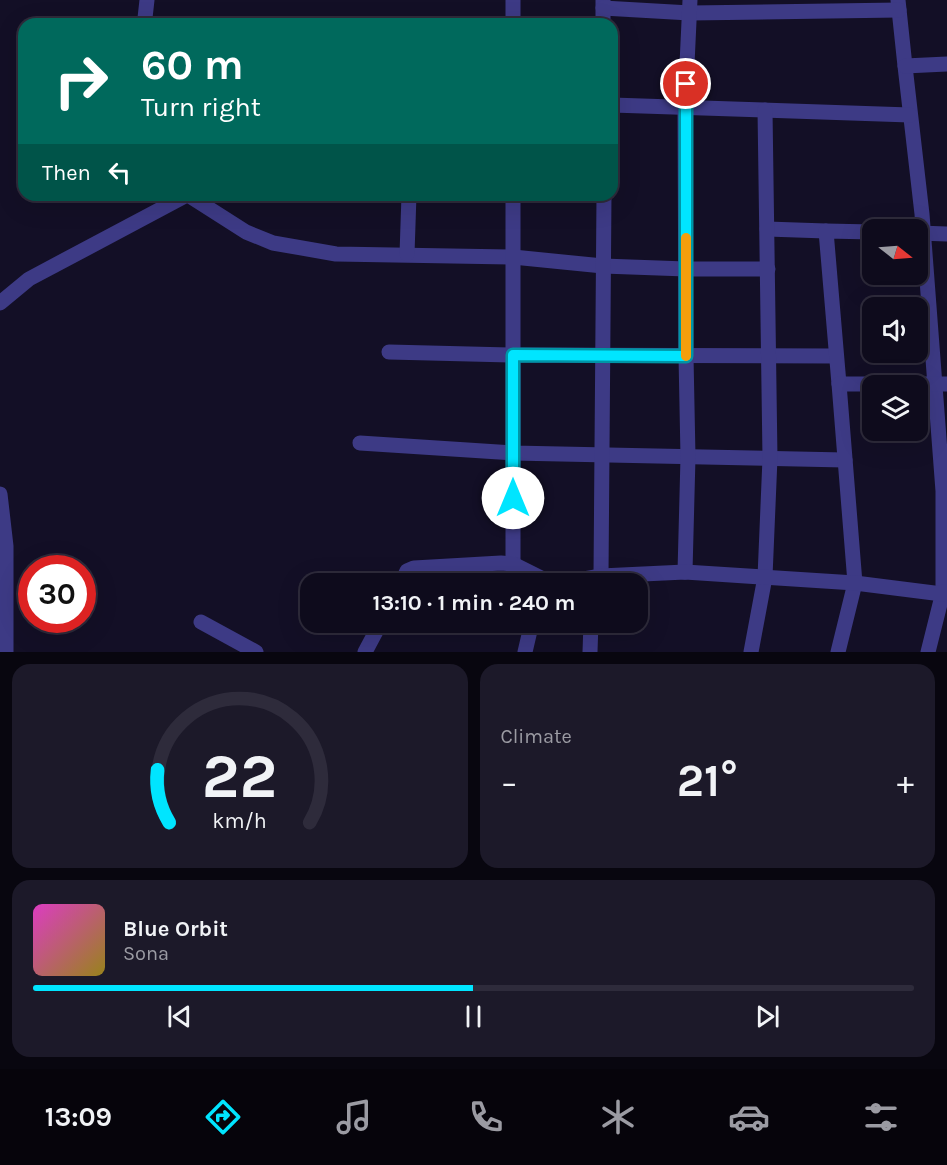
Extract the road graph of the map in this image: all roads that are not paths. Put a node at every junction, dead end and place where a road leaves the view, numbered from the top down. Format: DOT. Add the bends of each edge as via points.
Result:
graph roads {
  1 [pos="147,0"];
  2 [pos="513,0"];
  3 [pos="603,4"];
  4 [pos="899,5"];
  5 [pos="690,6"];
  6 [pos="145,18"];
  7 [pos="513,18"];
  8 [pos="947,64"];
  9 [pos="904,66"];
  10 [pos="618,105"];
  11 [pos="685,107"];
  12 [pos="765,110"];
  13 [pos="910,115"];
  14 [pos="177,201"];
  15 [pos="197,201"];
  16 [pos="409,201"];
  17 [pos="513,201"];
  18 [pos="604,201"];
  19 [pos="920,219"];
  20 [pos="767,229"];
  21 [pos="826,231"];
  22 [pos="862,232"];
  23 [pos="928,233"];
  24 [pos="947,234"];
  25 [pos="407,254"];
  26 [pos="513,257"];
  27 [pos="603,266"];
  28 [pos="686,269"];
  29 [pos="768,269"];
  30 [pos="928,285"];
  31 [pos="0,303"];
  32 [pos="389,352"];
  33 [pos="513,355"];
  34 [pos="603,355"];
  35 [pos="686,356"];
  36 [pos="769,356"];
  37 [pos="836,356"];
  38 [pos="839,384"];
  39 [pos="941,384"];
  40 [pos="360,443"];
  41 [pos="513,453"];
  42 [pos="602,456"];
  43 [pos="688,457"];
  44 [pos="770,458"];
  45 [pos="844,460"];
  46 [pos="0,494"];
  47 [pos="513,564"];
  48 [pos="685,572"];
  49 [pos="406,573"];
  50 [pos="531,573"];
  51 [pos="596,573"];
  52 [pos="648,575"];
  53 [pos="765,577"];
  54 [pos="855,583"];
  55 [pos="945,592"];
  56 [pos="201,622"];
  57 [pos="375,633"];
  58 [pos="529,633"];
  59 [pos="591,633"];
  60 [pos="940,638"];
  61 [pos="6,652"];
  62 [pos="256,652"];
  63 [pos="365,652"];
  64 [pos="525,652"];
  65 [pos="590,652"];
  66 [pos="751,652"];
  67 [pos="838,652"];
  68 [pos="928,652"];
  1 -- 6 [label="street"];
  2 -- 7 [label="street"];
  3 -- 5 [label="street"];
  4 -- 5 [label="street"];
  4 -- 9 [label="street"];
  5 -- 11 [label="street"];
  8 -- 9 [label="street"];
  9 -- 13 [label="street"];
  10 -- 11 [label="street"];
  11 -- 12 [label="street"];
  11 -- 28 [label="street"];
  12 -- 13 [label="street"];
  12 -- 20 [label="street"];
  13 -- 19 [label="street"];
  14 -- 31 [label="street" via="29,279"];
  15 -- 25 [label="street" via="246,232 273,243 336,254"];
  16 -- 25 [label="street"];
  17 -- 26 [label="street"];
  18 -- 27 [label="street"];
  20 -- 21 [label="street"];
  20 -- 29 [label="street"];
  21 -- 22 [label="street"];
  21 -- 37 [label="street"];
  23 -- 24 [label="street"];
  25 -- 26 [label="street"];
  26 -- 27 [label="street"];
  26 -- 33 [label="street"];
  27 -- 28 [label="street"];
  27 -- 34 [label="street"];
  28 -- 29 [label="street"];
  28 -- 35 [label="street"];
  29 -- 36 [label="street"];
  30 -- 39 [label="street"];
  32 -- 33 [label="street"];
  33 -- 34 [label="street"];
  33 -- 41 [label="street"];
  34 -- 35 [label="street"];
  34 -- 42 [label="street"];
  35 -- 36 [label="street"];
  35 -- 43 [label="street"];
  36 -- 37 [label="street"];
  36 -- 44 [label="street"];
  37 -- 38 [label="street"];
  38 -- 39 [label="street"];
  38 -- 45 [label="street"];
  39 -- 55 [label="street"];
  40 -- 41 [label="street"];
  41 -- 42 [label="street"];
  41 -- 47 [label="street"];
  42 -- 43 [label="street"];
  42 -- 51 [label="street"];
  43 -- 44 [label="street"];
  43 -- 48 [label="street"];
  44 -- 45 [label="street"];
  44 -- 53 [label="street"];
  45 -- 54 [label="street"];
  46 -- 61 [label="street" via="6,546"];
  47 -- 49 [label="street" via="414,568"];
  47 -- 50 [label="street"];
  48 -- 52 [label="street"];
  48 -- 53 [label="street"];
  53 -- 54 [label="street"];
  53 -- 66 [label="street"];
  54 -- 55 [label="street"];
  54 -- 67 [label="street"];
  55 -- 60 [label="street"];
  56 -- 62 [label="street"];
  57 -- 63 [label="street"];
  58 -- 64 [label="street"];
  59 -- 65 [label="street"];
  60 -- 68 [label="street"];
}
